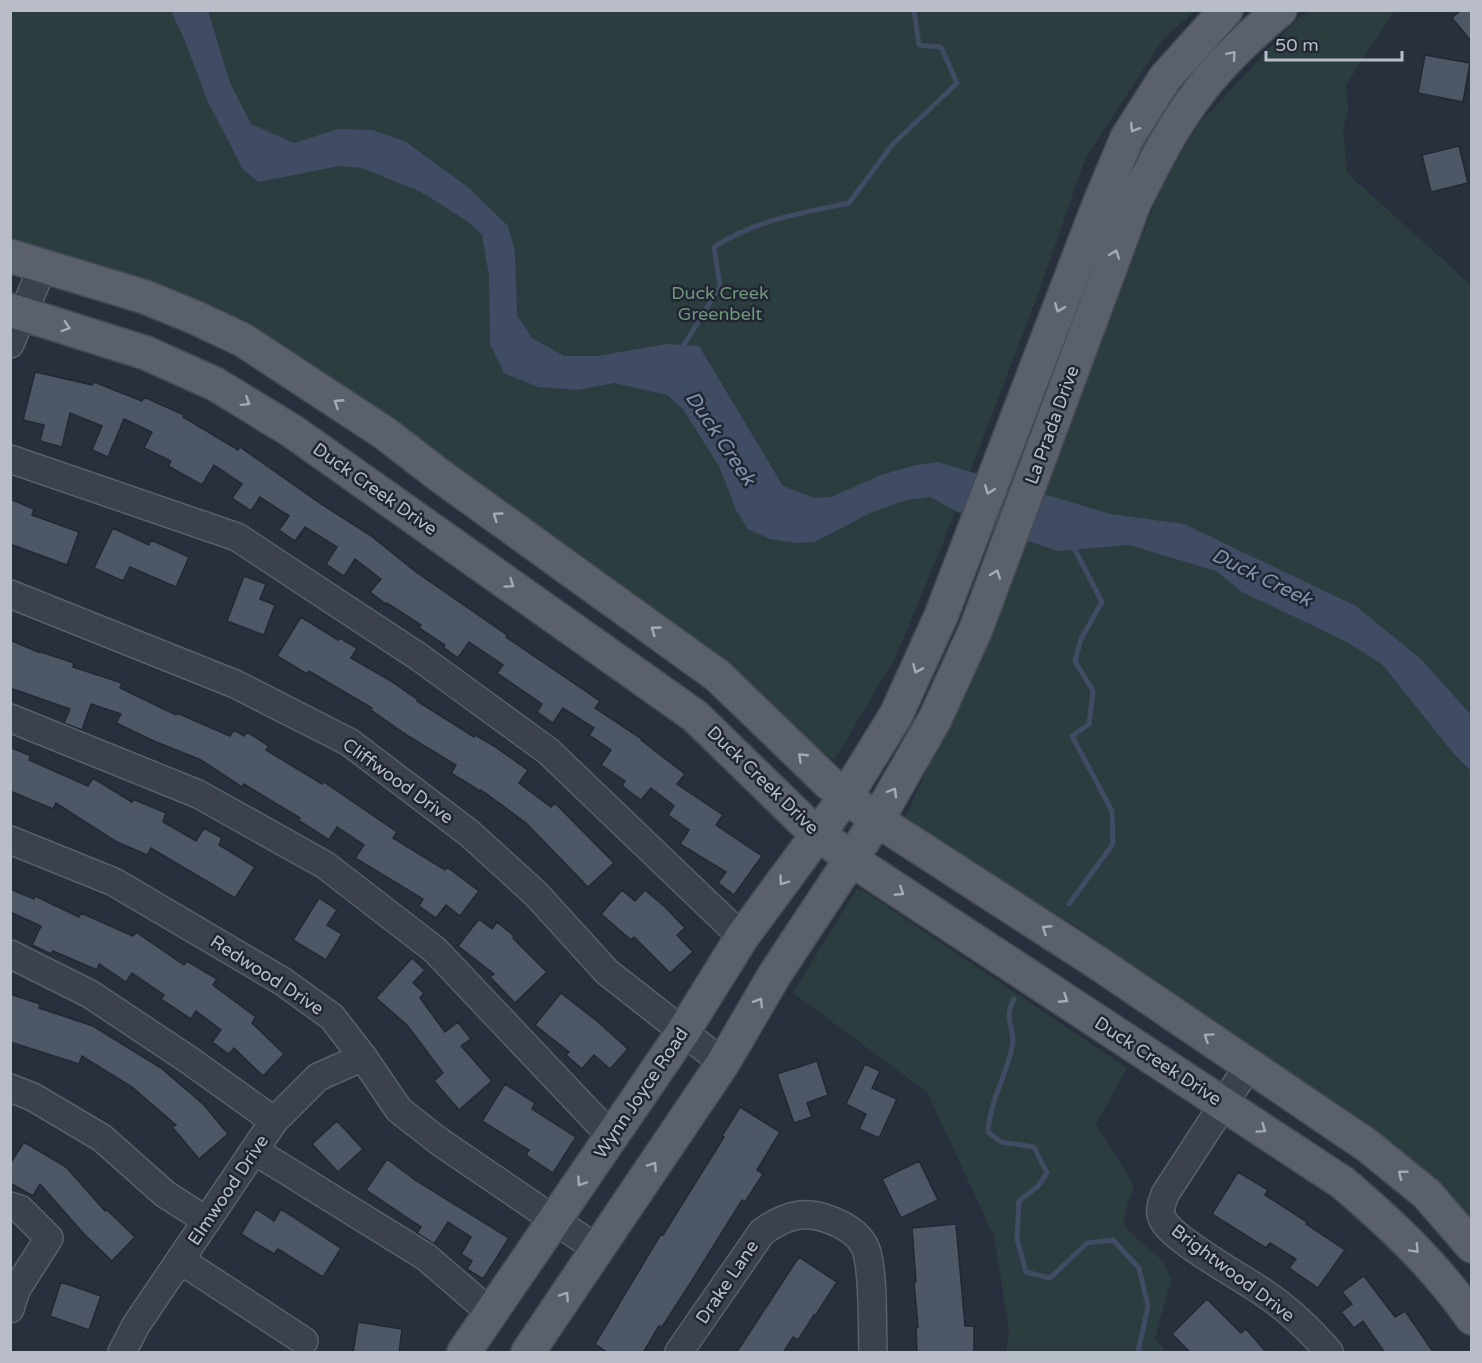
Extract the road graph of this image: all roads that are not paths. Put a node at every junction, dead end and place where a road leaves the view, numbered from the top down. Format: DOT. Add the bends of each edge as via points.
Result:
graph roads {
  1 [pos="1226,10"];
  2 [pos="1280,10"];
  3 [pos="10,256"];
  4 [pos="43,266"];
  5 [pos="17,312"];
  6 [pos="10,344"];
  7 [pos="10,459"];
  8 [pos="10,594"];
  9 [pos="10,718"];
  10 [pos="846,796"];
  11 [pos="877,820"];
  12 [pos="819,834"];
  13 [pos="10,840"];
  14 [pos="852,860"];
  15 [pos="742,937"];
  16 [pos="10,954"];
  17 [pos="682,1032"];
  18 [pos="363,1057"];
  19 [pos="723,1063"];
  20 [pos="1249,1065"];
  21 [pos="10,1088"];
  22 [pos="1224,1104"];
  23 [pos="274,1121"];
  24 [pos="611,1136"];
  25 [pos="255,1151"];
  26 [pos="10,1206"];
  27 [pos="555,1220"];
  28 [pos="207,1221"];
  29 [pos="1472,1246"];
  30 [pos="597,1249"];
  31 [pos="180,1260"];
  32 [pos="10,1309"];
  33 [pos="491,1313"];
  34 [pos="1472,1318"];
  35 [pos="304,1341"];
  36 [pos="122,1353"];
  37 [pos="464,1353"];
  38 [pos="528,1353"];
  39 [pos="679,1353"];
  40 [pos="873,1353"];
  41 [pos="1329,1353"];
  1 -- 10 [label="main road, La Prada Drive, one-way" via="1165,78 1127,138 941,616 896,715"];
  11 -- 2 [label="main road, La Prada Drive, one-way" via="935,719 976,629 1135,201 1193,99 1245,40"];
  3 -- 4 [label="main road"];
  4 -- 5 [label="street"];
  10 -- 4 [label="main road, one-way" via="718,675 386,434 243,340 145,297"];
  5 -- 6 [label="street"];
  5 -- 12 [label="main road, Duck Creek Drive, one-way" via="146,353 215,384 292,431 695,716"];
  7 -- 15 [label="street" via="237,537 419,657 548,751"];
  8 -- 17 [label="street, Cliffwood Drive" via="235,684 349,742 469,833 536,894 607,972"];
  9 -- 24 [label="street" via="198,794 325,865 435,950"];
  10 -- 11 [label="main road"];
  10 -- 12 [label="main road, La Prada Drive"];
  11 -- 14 [label="main road, La Prada Drive"];
  20 -- 11 [label="main road, one-way"];
  12 -- 14 [label="main road, Duck Creek Drive"];
  12 -- 15 [label="main road, Wynn Joyce Road, one-way"];
  13 -- 18 [label="street, Redwood Drive" via="114,882 282,981 332,1017"];
  19 -- 14 [label="main road, one-way" via="775,974"];
  14 -- 22 [label="main road, Duck Creek Drive, one-way"];
  15 -- 17 [label="main road, Wynn Joyce Road"];
  16 -- 23 [label="street" via="90,994"];
  17 -- 19 [label="street, Cliffwood Drive"];
  17 -- 24 [label="main road, Wynn Joyce Road"];
  18 -- 23 [label="street, Elmwood Drive" via="318,1077"];
  18 -- 27 [label="street, Redwood Drive" via="399,1110"];
  30 -- 19 [label="main road, one-way"];
  20 -- 22 [label="street, Brightwood Drive"];
  29 -- 20 [label="main road, one-way" via="1427,1194 1368,1146"];
  21 -- 28 [label="street" via="33,1097 102,1138 165,1194"];
  22 -- 34 [label="main road, Duck Creek Drive, one-way" via="1343,1184 1393,1226 1449,1285"];
  22 -- 41 [label="street, Brightwood Drive" via="1165,1194 1160,1208 1163,1220 1175,1234 1267,1295"];
  23 -- 25 [label="street, Elmwood Drive"];
  24 -- 27 [label="main road, Wynn Joyce Road, one-way"];
  25 -- 28 [label="street, Elmwood Drive"];
  25 -- 33 [label="street" via="426,1257"];
  26 -- 32 [label="street" via="20,1209 49,1238 16,1290"];
  27 -- 30 [label="street, Redwood Drive"];
  27 -- 33 [label="main road, Wynn Joyce Road"];
  28 -- 31 [label="street, Elmwood Drive"];
  38 -- 30 [label="main road, one-way"];
  31 -- 35 [label="street"];
  31 -- 36 [label="street, Elmwood Drive"];
  33 -- 37 [label="main road, Wynn Joyce Road"];
  39 -- 40 [label="street, Drake Lane" via="762,1232 779,1220 798,1214 840,1223 865,1246 870,1266"];
}
